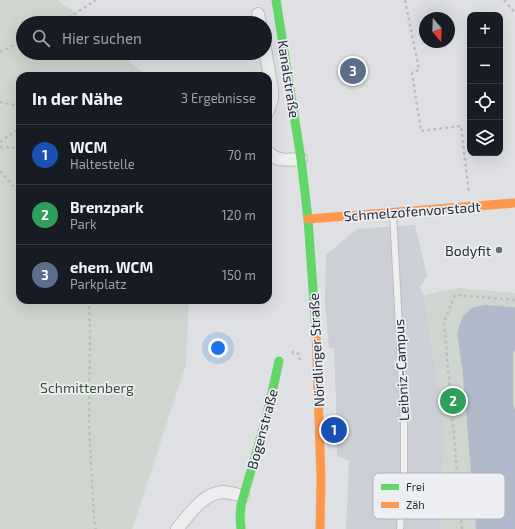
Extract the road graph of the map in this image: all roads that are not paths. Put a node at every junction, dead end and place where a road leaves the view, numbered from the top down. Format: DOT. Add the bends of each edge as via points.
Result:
graph roads {
  1 [pos="276,0"];
  2 [pos="267,60"];
  3 [pos="269,72"];
  4 [pos="272,156"];
  5 [pos="301,159"];
  6 [pos="515,203"];
  7 [pos="393,212"];
  8 [pos="308,219"];
  9 [pos="278,361"];
  10 [pos="404,473"];
  11 [pos="243,496"];
  12 [pos="401,519"];
  13 [pos="177,529"];
  14 [pos="241,529"];
  15 [pos="320,529"];
  16 [pos="400,529"];
  1 -- 5 [label="main road, Kanalstraße"];
  2 -- 3 [label="street, Kanalstraße"];
  4 -- 5 [label="street" via="280,160"];
  5 -- 8 [label="main road, Kanalstraße"];
  6 -- 7 [label="main road, Schmelzofenvorstadt"];
  7 -- 8 [label="main road, Schmelzofenvorstadt"];
  7 -- 10 [label="lane, Leibniz-Campus" via="404,421"];
  8 -- 15 [label="main road, Nördlinger Straße" via="320,433"];
  9 -- 11 [label="main road, Bogenstraße" via="266,419"];
  11 -- 13 [label="street" via="221,492 212,495 203,500"];
  11 -- 14 [label="main road, Bogenstraße" via="240,511"];
  12 -- 16 [label="lane, Leibniz-Campus"];
}
